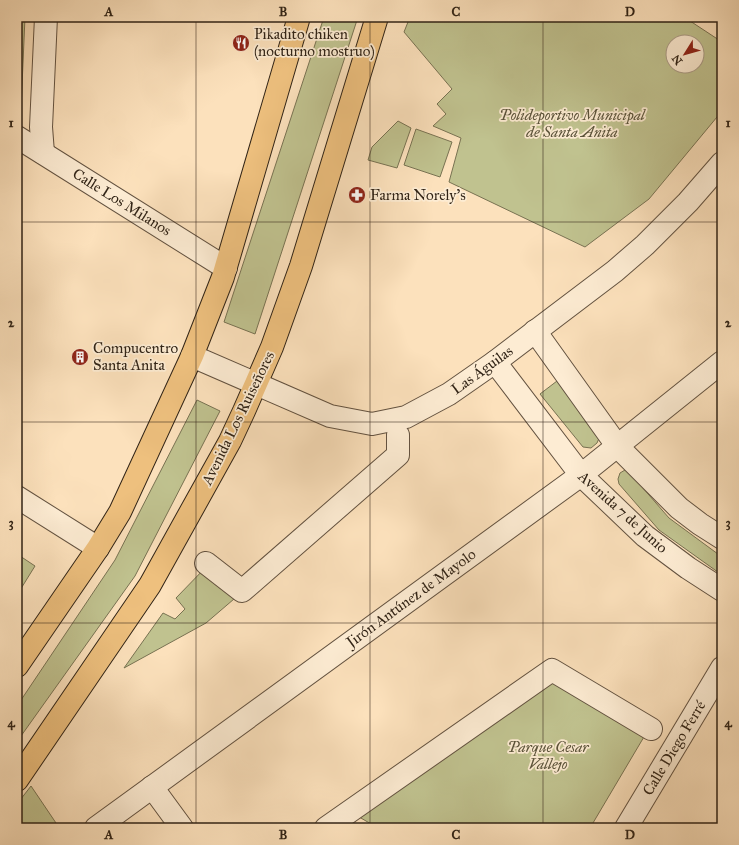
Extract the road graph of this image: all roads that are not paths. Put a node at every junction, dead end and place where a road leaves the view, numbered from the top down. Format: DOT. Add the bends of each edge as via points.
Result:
graph roads {
  1 [pos="46,17"];
  2 [pos="299,17"];
  3 [pos="377,17"];
  4 [pos="17,136"];
  5 [pos="44,153"];
  6 [pos="722,163"];
  7 [pos="226,268"];
  8 [pos="535,331"];
  9 [pos="192,356"];
  10 [pos="722,362"];
  11 [pos="507,378"];
  12 [pos="257,384"];
  13 [pos="398,435"];
  14 [pos="618,447"];
  15 [pos="581,475"];
  16 [pos="17,497"];
  17 [pos="722,538"];
  18 [pos="98,548"];
  19 [pos="206,563"];
  20 [pos="722,590"];
  21 [pos="17,666"];
  22 [pos="722,668"];
  23 [pos="651,729"];
  24 [pos="17,780"];
  25 [pos="152,787"];
  26 [pos="96,828"];
  27 [pos="182,828"];
  28 [pos="326,828"];
  29 [pos="626,828"];
  1 -- 5 [label="street" via="41,127"];
  2 -- 7 [label="main road"];
  3 -- 12 [label="main road, Avenida Los Ruiseñores" via="301,266"];
  4 -- 5 [label="street, Calle Los Milanos"];
  5 -- 7 [label="street, Calle Los Milanos"];
  6 -- 8 [label="street, Las Águilas" via="645,245 615,271"];
  7 -- 9 [label="main road"];
  8 -- 11 [label="street, Las Águilas"];
  8 -- 14 [label="street"];
  9 -- 12 [label="street, Las Águilas"];
  9 -- 18 [label="main road" via="120,512"];
  10 -- 14 [label="street, Jirón Antúnez de Mayolo"];
  11 -- 12 [label="street, Las Águilas" via="449,394 406,417 372,424 330,416"];
  11 -- 15 [label="street, Avenida 7 de Junio"];
  12 -- 24 [label="main road, Avenida Los Ruiseñores" via="230,441 150,585"];
  13 -- 19 [label="street" via="398,455 242,591"];
  14 -- 15 [label="street, Jirón Antúnez de Mayolo"];
  14 -- 17 [label="street" via="680,508"];
  15 -- 20 [label="street, Avenida 7 de Junio" via="645,536"];
  15 -- 25 [label="street, Jirón Antúnez de Mayolo"];
  16 -- 18 [label="street"];
  18 -- 21 [label="main road"];
  22 -- 29 [label="street, Calle Diego Ferré"];
  23 -- 28 [label="street" via="552,670"];
  25 -- 26 [label="street, Jirón Antúnez de Mayolo"];
  25 -- 27 [label="street"];
}
